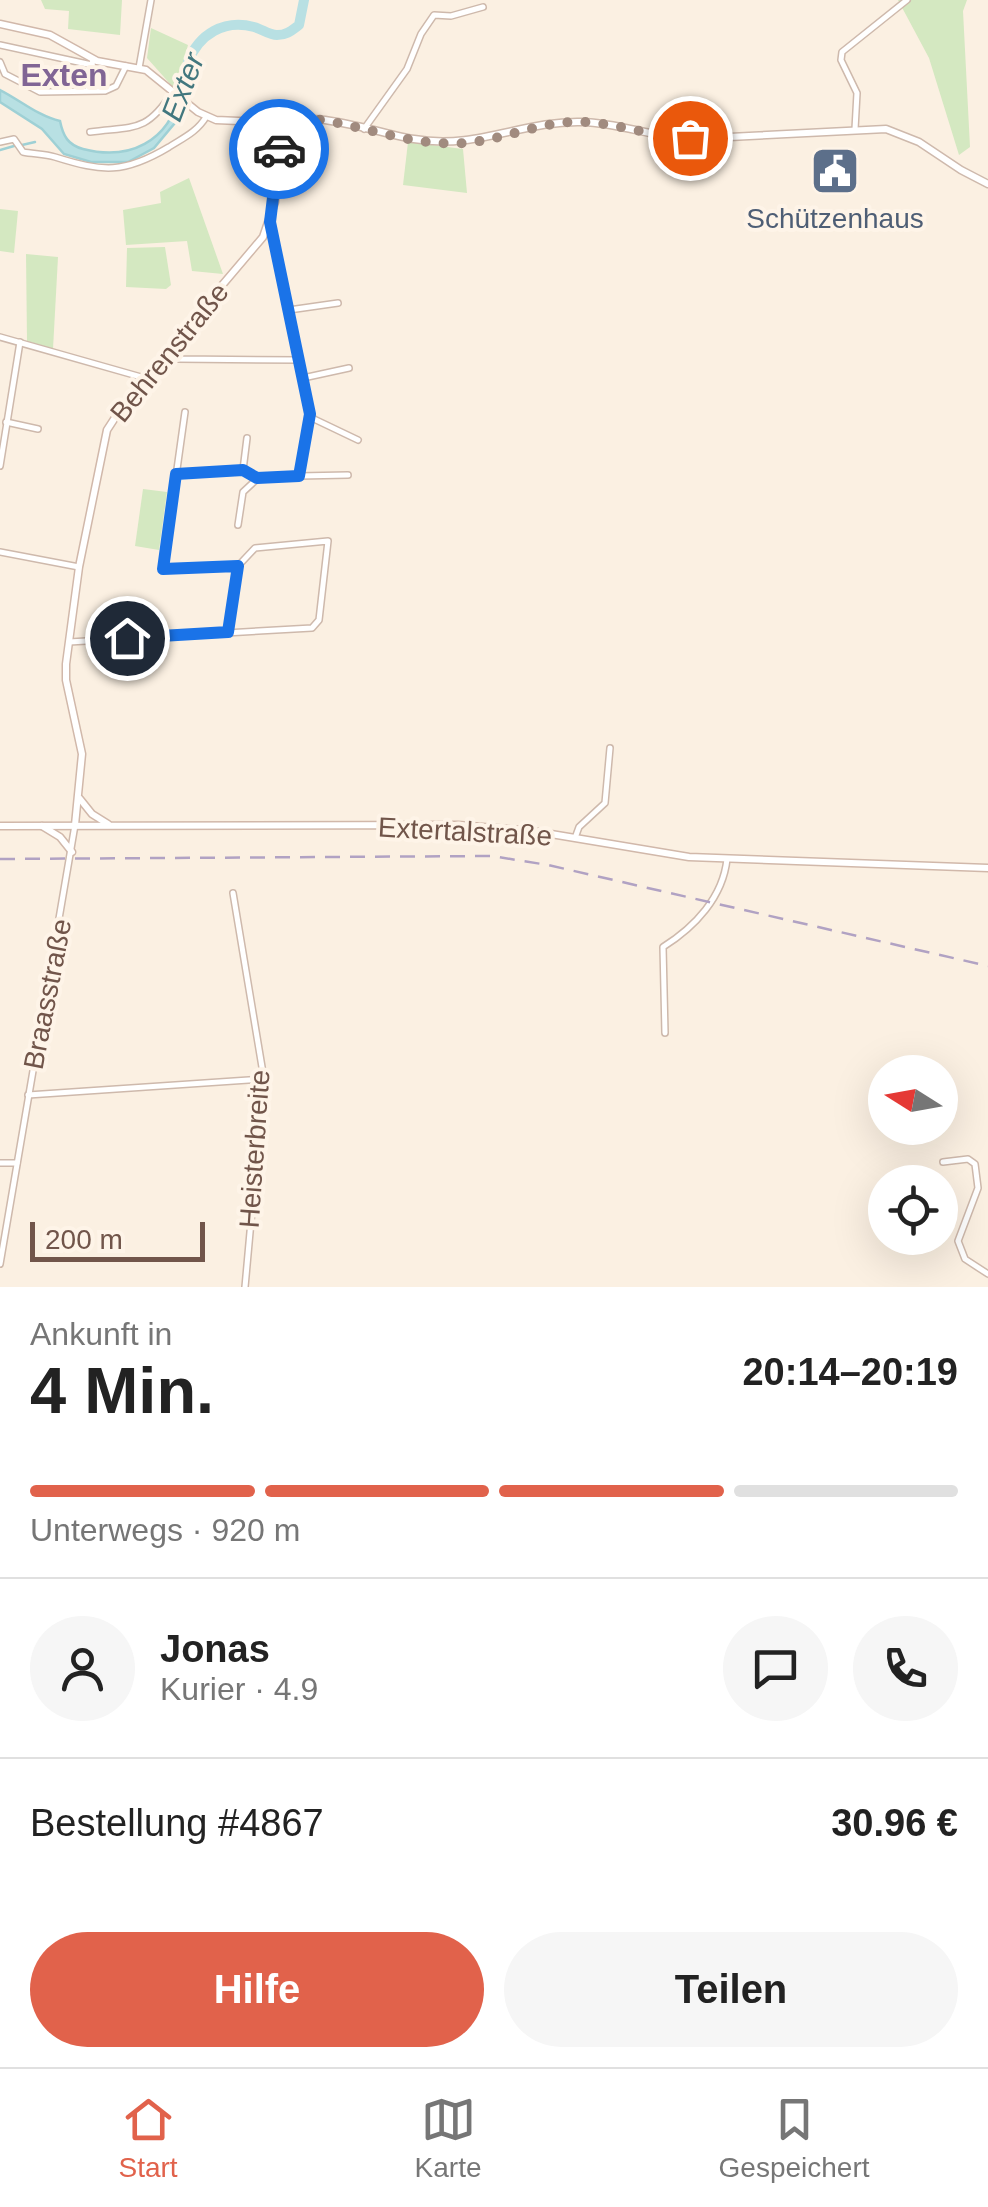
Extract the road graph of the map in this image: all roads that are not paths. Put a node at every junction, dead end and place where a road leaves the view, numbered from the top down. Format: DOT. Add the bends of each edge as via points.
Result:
graph roads {
  1 [pos="151,0"];
  2 [pos="907,0"];
  3 [pos="483,7"];
  4 [pos="0,24"];
  5 [pos="0,45"];
  6 [pos="0,62"];
  7 [pos="93,62"];
  8 [pos="126,66"];
  9 [pos="139,68"];
  10 [pos="88,90"];
  11 [pos="172,93"];
  12 [pos="206,116"];
  13 [pos="272,129"];
  14 [pos="364,129"];
  15 [pos="855,130"];
  16 [pos="90,132"];
  17 [pos="0,142"];
  18 [pos="988,184"];
  19 [pos="270,222"];
  20 [pos="338,303"];
  21 [pos="288,310"];
  22 [pos="0,337"];
  23 [pos="20,342"];
  24 [pos="170,356"];
  25 [pos="299,360"];
  26 [pos="349,368"];
  27 [pos="303,378"];
  28 [pos="147,382"];
  29 [pos="185,412"];
  30 [pos="310,414"];
  31 [pos="6,422"];
  32 [pos="38,429"];
  33 [pos="247,438"];
  34 [pos="358,440"];
  35 [pos="0,466"];
  36 [pos="243,470"];
  37 [pos="176,474"];
  38 [pos="348,475"];
  39 [pos="299,476"];
  40 [pos="257,478"];
  41 [pos="238,525"];
  42 [pos="0,552"];
  43 [pos="238,566"];
  44 [pos="78,567"];
  45 [pos="228,632"];
  46 [pos="69,642"];
  47 [pos="610,748"];
  48 [pos="80,798"];
  49 [pos="109,824"];
  50 [pos="76,825"];
  51 [pos="0,826"];
  52 [pos="41,826"];
  53 [pos="575,838"];
  54 [pos="72,852"];
  55 [pos="726,859"];
  56 [pos="988,868"];
  57 [pos="233,892"];
  58 [pos="665,1033"];
  59 [pos="264,1079"];
  60 [pos="28,1095"];
  61 [pos="943,1162"];
  62 [pos="17,1163"];
  63 [pos="0,1164"];
  64 [pos="978,1188"];
  65 [pos="988,1190"];
  66 [pos="0,1264"];
  67 [pos="988,1274"];
  68 [pos="245,1287"];
  1 -- 9 [label="street"];
  2 -- 15 [label="street" via="842,52 857,93"];
  3 -- 14 [label="street" via="434,15 407,69"];
  4 -- 7 [label="main road" via="50,35"];
  5 -- 7 [label="street"];
  6 -- 10 [label="street" via="5,74 40,92"];
  7 -- 8 [label="main road"];
  7 -- 10 [label="street"];
  8 -- 9 [label="main road"];
  8 -- 10 [label="street" via="116,86"];
  9 -- 11 [label="main road"];
  11 -- 12 [label="main road"];
  11 -- 16 [label="street" via="141,126"];
  12 -- 13 [label="main road"];
  12 -- 17 [label="street" via="190,134 123,168 84,167 11,138"];
  13 -- 14 [label="main road" via="306,118"];
  13 -- 19 [label="main road, Behrenstraße" via="279,150"];
  14 -- 15 [label="main road" via="458,143 581,122 665,138"];
  15 -- 18 [label="main road" via="904,134"];
  19 -- 21 [label="street"];
  19 -- 24 [label="main road, Behrenstraße"];
  20 -- 21 [label="street"];
  21 -- 25 [label="street"];
  22 -- 23 [label="street"];
  23 -- 28 [label="street"];
  23 -- 31 [label="street"];
  24 -- 25 [label="street"];
  24 -- 28 [label="main road, Behrenstraße"];
  25 -- 27 [label="street"];
  26 -- 27 [label="street"];
  27 -- 30 [label="street"];
  28 -- 44 [label="main road, Behrenstraße" via="108,430"];
  29 -- 37 [label="street"];
  30 -- 34 [label="street"];
  30 -- 39 [label="street"];
  31 -- 32 [label="street"];
  31 -- 35 [label="street"];
  33 -- 36 [label="street"];
  36 -- 37 [label="street"];
  36 -- 40 [label="street"];
  37 -- 43 [label="street" via="163,569"];
  38 -- 39 [label="street"];
  39 -- 40 [label="street"];
  40 -- 41 [label="street" via="243,492"];
  42 -- 44 [label="street"];
  43 -- 45 [label="street"];
  43 -- 45 [label="street" via="255,548 328,540 320,620 312,628"];
  44 -- 46 [label="main road, Behrenstraße"];
  45 -- 46 [label="street"];
  46 -- 48 [label="main road, Behrenstraße" via="66,680 82,754"];
  47 -- 53 [label="street" via="605,803"];
  48 -- 49 [label="main road"];
  48 -- 50 [label="main road, Behrenstraße"];
  49 -- 50 [label="main road, Extertalstraße"];
  49 -- 53 [label="main road, Extertalstraße" via="458,824"];
  50 -- 52 [label="main road, Extertalstraße"];
  50 -- 54 [label="street, Braasstraße"];
  51 -- 52 [label="main road, Extertalstraße"];
  52 -- 54 [label="main road"];
  53 -- 55 [label="main road, Extertalstraße"];
  54 -- 60 [label="street, Braasstraße"];
  55 -- 56 [label="main road, Extertalstraße"];
  55 -- 58 [label="street" via="712,902 663,947"];
  57 -- 59 [label="street, Heisterbreite"];
  59 -- 60 [label="street"];
  59 -- 68 [label="street, Heisterbreite"];
  60 -- 62 [label="street, Braasstraße"];
  61 -- 64 [label="street" via="972,1161"];
  62 -- 63 [label="street"];
  62 -- 66 [label="street, Braasstraße"];
  64 -- 65 [label="street"];
  64 -- 67 [label="street" via="958,1241 965,1259"];
}
